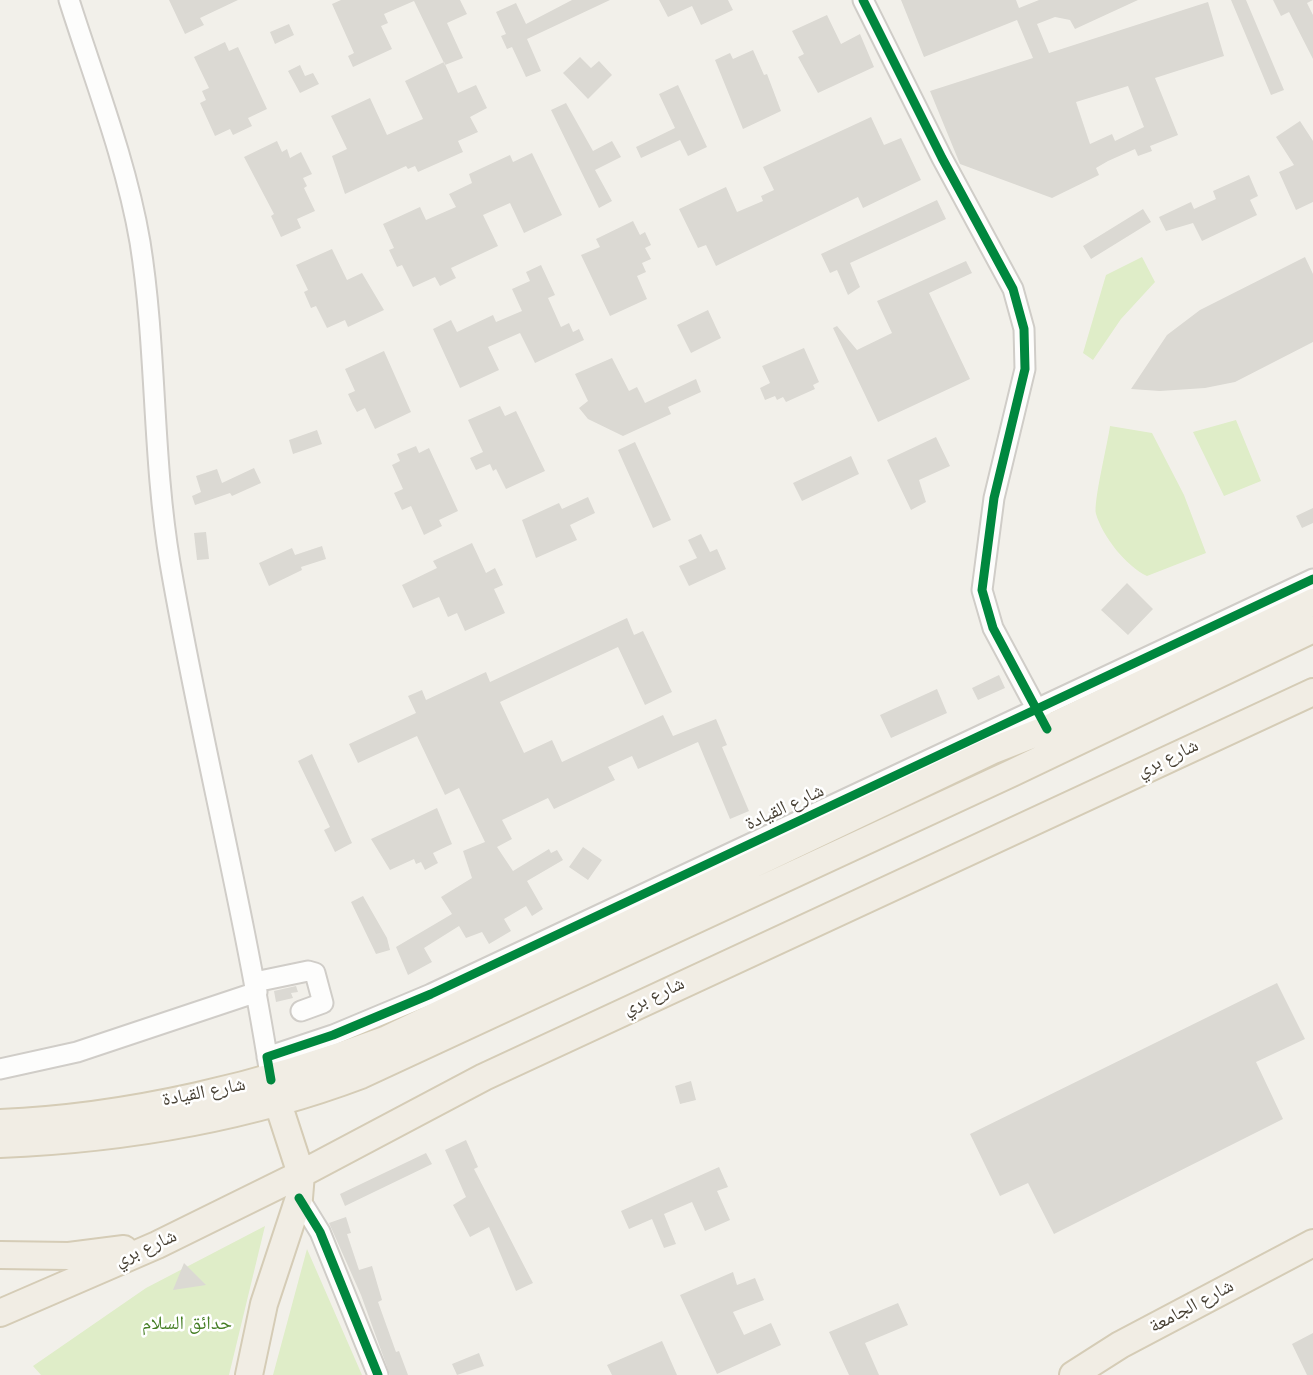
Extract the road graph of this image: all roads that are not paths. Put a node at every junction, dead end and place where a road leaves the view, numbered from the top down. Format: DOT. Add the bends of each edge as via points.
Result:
graph roads {
  1 [pos="69,0"];
  2 [pos="863,0"];
  3 [pos="1313,579"];
  4 [pos="1313,603"];
  5 [pos="1313,629"];
  6 [pos="1313,692"];
  7 [pos="1042,719"];
  8 [pos="256,987"];
  9 [pos="301,1011"];
  10 [pos="1,1065"];
  11 [pos="272,1080"];
  12 [pos="0,1123"];
  13 [pos="0,1144"];
  14 [pos="300,1186"];
  15 [pos="1313,1242"];
  16 [pos="156,1245"];
  17 [pos="0,1255"];
  18 [pos="0,1313"];
  19 [pos="249,1375"];
  20 [pos="378,1375"];
  21 [pos="1073,1375"];
  1 -- 8 [label="street" via="139,239 170,561"];
  2 -- 7 [label="street" via="1013,289 1024,329 1025,369 994,498 982,590 993,628"];
  3 -- 7 [label="street, شارع القيادة"];
  4 -- 7 [label="main road, شارع القيادة"];
  5 -- 11 [label="main road, شارع القيادة" via="400,1059"];
  6 -- 14 [label="main road, شارع بري" via="496,1072"];
  7 -- 11 [label="main road, شارع القيادة" via="991,751 385,1040"];
  8 -- 9 [label="street" via="308,971 316,973 323,1003"];
  8 -- 10 [label="street" via="77,1052"];
  8 -- 11 [label="street"];
  11 -- 12 [label="main road, شارع القيادة" via="77,1116"];
  11 -- 13 [label="main road, شارع القيادة" via="172,1124"];
  11 -- 14 [label="main road"];
  14 -- 16 [label="main road, شارع بري"];
  14 -- 19 [label="main road" via="264,1304"];
  14 -- 20 [label="street"];
  15 -- 21 [label="main road, شارع الجامعة"];
  16 -- 17 [label="main road" via="69,1256"];
  16 -- 18 [label="main road, شارع بري"];
}
